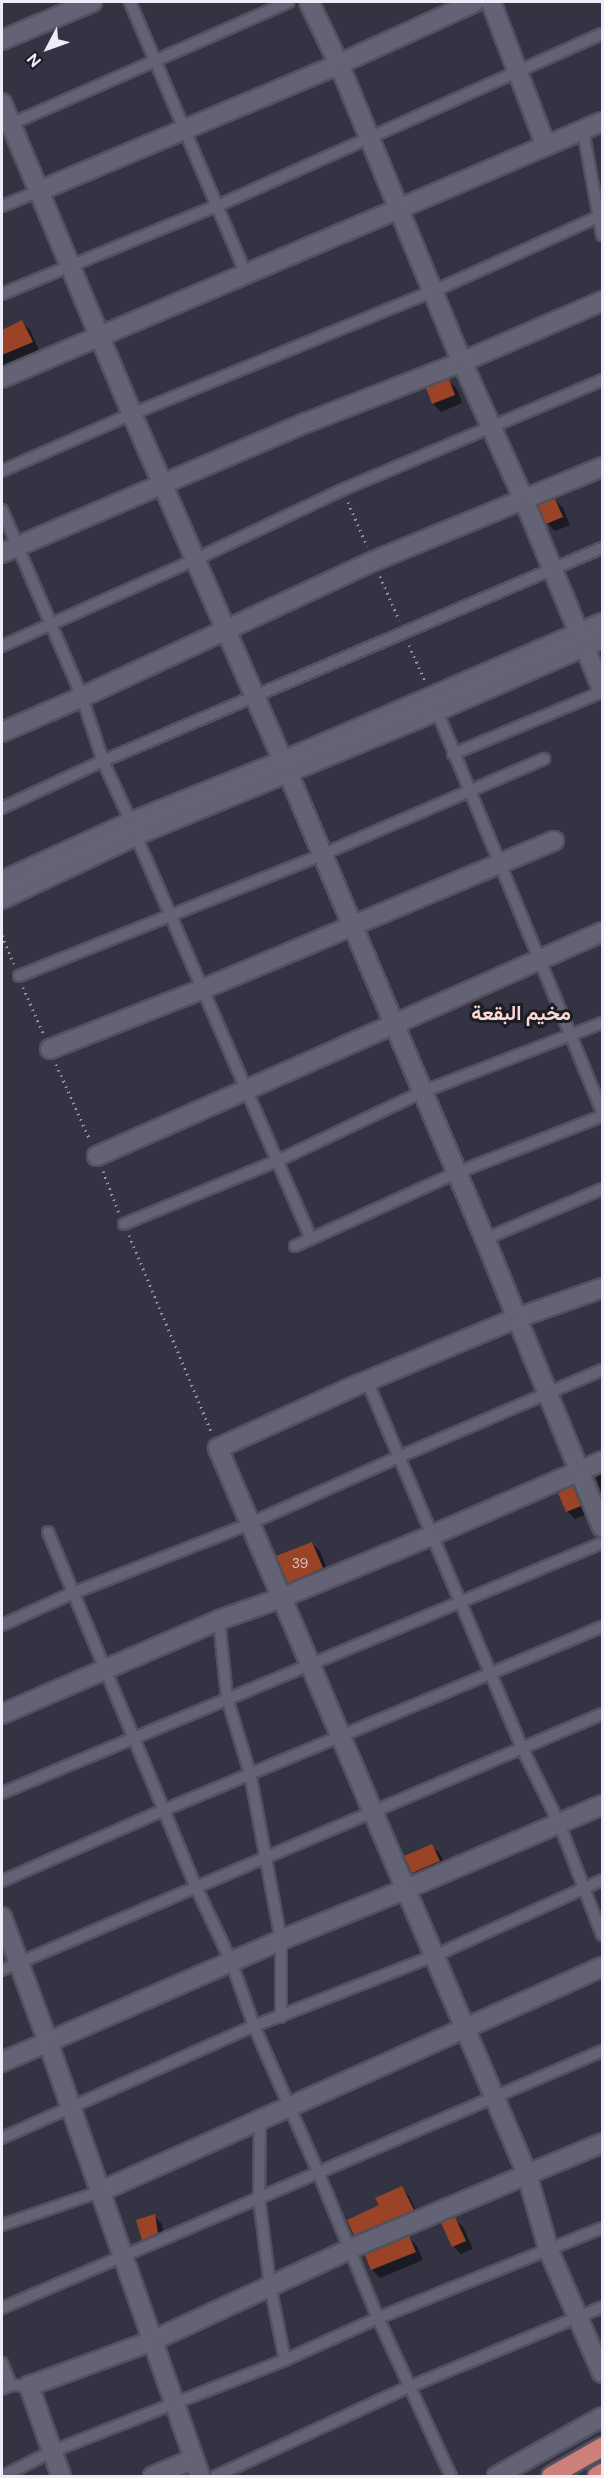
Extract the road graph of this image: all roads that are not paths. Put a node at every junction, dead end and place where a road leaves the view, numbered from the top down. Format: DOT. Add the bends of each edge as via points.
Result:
graph roads {
  1 [pos="92,2"];
  2 [pos="130,2"];
  3 [pos="289,2"];
  4 [pos="309,2"];
  5 [pos="475,2"];
  6 [pos="491,2"];
  7 [pos="603,34"];
  8 [pos="2,40"];
  9 [pos="155,60"];
  10 [pos="339,64"];
  11 [pos="518,72"];
  12 [pos="2,103"];
  13 [pos="603,122"];
  14 [pos="6,126"];
  15 [pos="184,128"];
  16 [pos="583,130"];
  17 [pos="370,137"];
  18 [pos="546,146"];
  19 [pos="39,191"];
  20 [pos="2,206"];
  21 [pos="217,206"];
  22 [pos="400,208"];
  23 [pos="601,215"];
  24 [pos="603,235"];
  25 [pos="70,267"];
  26 [pos="246,274"];
  27 [pos="434,291"];
  28 [pos="2,294"];
  29 [pos="603,301"];
  30 [pos="99,336"];
  31 [pos="462,362"];
  32 [pos="2,378"];
  33 [pos="603,380"];
  34 [pos="132,414"];
  35 [pos="493,428"];
  36 [pos="603,467"];
  37 [pos="2,471"];
  38 [pos="162,484"];
  39 [pos="524,500"];
  40 [pos="2,510"];
  41 [pos="603,548"];
  42 [pos="9,550"];
  43 [pos="194,560"];
  44 [pos="551,570"];
  45 [pos="603,623"];
  46 [pos="51,625"];
  47 [pos="225,631"];
  48 [pos="589,639"];
  49 [pos="2,646"];
  50 [pos="603,690"];
  51 [pos="82,697"];
  52 [pos="254,698"];
  53 [pos="437,711"];
  54 [pos="2,732"];
  55 [pos="453,754"];
  56 [pos="544,759"];
  57 [pos="104,761"];
  58 [pos="285,767"];
  59 [pos="467,790"];
  60 [pos="2,808"];
  61 [pos="134,829"];
  62 [pos="554,841"];
  63 [pos="321,855"];
  64 [pos="498,864"];
  65 [pos="2,881"];
  66 [pos="2,899"];
  67 [pos="171,915"];
  68 [pos="351,927"];
  69 [pos="603,932"];
  70 [pos="540,960"];
  71 [pos="19,976"];
  72 [pos="203,989"];
  73 [pos="603,1023"];
  74 [pos="394,1024"];
  75 [pos="571,1037"];
  76 [pos="50,1049"];
  77 [pos="246,1089"];
  78 [pos="422,1092"];
  79 [pos="603,1112"];
  80 [pos="603,1116"];
  81 [pos="97,1156"];
  82 [pos="277,1161"];
  83 [pos="456,1173"];
  84 [pos="603,1189"];
  85 [pos="124,1224"];
  86 [pos="310,1237"];
  87 [pos="485,1239"];
  88 [pos="295,1246"];
  89 [pos="603,1288"];
  90 [pos="517,1318"];
  91 [pos="603,1370"];
  92 [pos="367,1381"];
  93 [pos="547,1396"];
  94 [pos="399,1456"];
  95 [pos="603,1461"];
  96 [pos="578,1471"];
  97 [pos="249,1524"];
  98 [pos="603,1527"];
  99 [pos="48,1532"];
  100 [pos="434,1535"];
  101 [pos="603,1543"];
  102 [pos="73,1593"];
  103 [pos="281,1598"];
  104 [pos="460,1601"];
  105 [pos="219,1620"];
  106 [pos="2,1625"];
  107 [pos="603,1628"];
  108 [pos="309,1664"];
  109 [pos="104,1668"];
  110 [pos="491,1674"];
  111 [pos="226,1698"];
  112 [pos="2,1714"];
  113 [pos="603,1714"];
  114 [pos="340,1736"];
  115 [pos="134,1737"];
  116 [pos="522,1748"];
  117 [pos="250,1773"];
  118 [pos="2,1793"];
  119 [pos="603,1804"];
  120 [pos="164,1810"];
  121 [pos="372,1811"];
  122 [pos="559,1823"];
  123 [pos="265,1856"];
  124 [pos="603,1880"];
  125 [pos="2,1881"];
  126 [pos="195,1886"];
  127 [pos="582,1888"];
  128 [pos="406,1890"];
  129 [pos="2,1917"];
  130 [pos="603,1935"];
  131 [pos="281,1940"];
  132 [pos="434,1956"];
  133 [pos="231,1961"];
  134 [pos="10,1967"];
  135 [pos="603,1967"];
  136 [pos="281,2017"];
  137 [pos="254,2026"];
  138 [pos="465,2030"];
  139 [pos="48,2042"];
  140 [pos="603,2051"];
  141 [pos="2,2062"];
  142 [pos="495,2097"];
  143 [pos="71,2108"];
  144 [pos="289,2109"];
  145 [pos="260,2120"];
  146 [pos="2,2138"];
  147 [pos="603,2143"];
  148 [pos="318,2172"];
  149 [pos="527,2174"];
  150 [pos="99,2192"];
  151 [pos="259,2198"];
  152 [pos="2,2225"];
  153 [pos="603,2228"];
  154 [pos="350,2249"];
  155 [pos="549,2251"];
  156 [pos="123,2257"];
  157 [pos="270,2285"];
  158 [pos="603,2307"];
  159 [pos="2,2308"];
  160 [pos="580,2316"];
  161 [pos="378,2318"];
  162 [pos="152,2341"];
  163 [pos="285,2360"];
  164 [pos="2,2363"];
  165 [pos="603,2373"];
  166 [pos="14,2387"];
  167 [pos="409,2387"];
  168 [pos="173,2402"];
  169 [pos="603,2417"];
  170 [pos="603,2447"];
  171 [pos="53,2451"];
  172 [pos="194,2459"];
  173 [pos="603,2473"];
  174 [pos="3,2476"];
  175 [pos="61,2476"];
  176 [pos="153,2476"];
  177 [pos="200,2476"];
  178 [pos="216,2476"];
  179 [pos="451,2476"];
  180 [pos="497,2476"];
  181 [pos="551,2476"];
  182 [pos="597,2476"];
  1 -- 8 [label="street"];
  2 -- 9 [label="lane"];
  3 -- 9 [label="lane"];
  4 -- 10 [label="street"];
  5 -- 10 [label="street"];
  6 -- 11 [label="street"];
  7 -- 11 [label="lane"];
  9 -- 14 [label="lane"];
  9 -- 15 [label="lane"];
  10 -- 15 [label="street"];
  10 -- 17 [label="street"];
  11 -- 17 [label="lane"];
  11 -- 18 [label="street"];
  12 -- 14 [label="street"];
  13 -- 16 [label="street"];
  14 -- 19 [label="street"];
  15 -- 19 [label="street"];
  15 -- 21 [label="lane"];
  16 -- 18 [label="street"];
  16 -- 23 [label="lane"];
  17 -- 21 [label="lane"];
  17 -- 22 [label="street"];
  18 -- 22 [label="street"];
  19 -- 20 [label="lane"];
  19 -- 25 [label="street"];
  21 -- 25 [label="lane"];
  21 -- 26 [label="lane"];
  22 -- 26 [label="street"];
  22 -- 27 [label="street"];
  23 -- 24 [label="lane"];
  23 -- 27 [label="lane"];
  25 -- 28 [label="lane"];
  25 -- 30 [label="street"];
  26 -- 30 [label="street"];
  27 -- 31 [label="street"];
  27 -- 34 [label="lane"];
  29 -- 31 [label="street"];
  30 -- 32 [label="street"];
  30 -- 34 [label="street"];
  31 -- 35 [label="street"];
  31 -- 38 [label="street"];
  33 -- 35 [label="lane"];
  34 -- 37 [label="lane"];
  34 -- 38 [label="street"];
  35 -- 39 [label="street"];
  35 -- 43 [label="lane" via="342,490"];
  36 -- 39 [label="street"];
  38 -- 42 [label="street"];
  38 -- 43 [label="street"];
  39 -- 44 [label="street"];
  39 -- 47 [label="street" via="374,561"];
  40 -- 42 [label="lane"];
  41 -- 44 [label="lane"];
  42 -- 46 [label="lane"];
  43 -- 46 [label="lane"];
  43 -- 47 [label="street"];
  44 -- 48 [label="street"];
  44 -- 52 [label="lane"];
  45 -- 48 [label="street"];
  46 -- 49 [label="lane"];
  46 -- 51 [label="lane"];
  47 -- 51 [label="street"];
  47 -- 52 [label="street"];
  48 -- 50 [label="street"];
  48 -- 53 [label="street"];
  48 -- 58 [label="street"];
  50 -- 55 [label="lane"];
  51 -- 54 [label="street"];
  51 -- 57 [label="lane"];
  52 -- 57 [label="lane"];
  52 -- 58 [label="street"];
  53 -- 55 [label="lane"];
  53 -- 58 [label="street"];
  55 -- 59 [label="lane"];
  56 -- 59 [label="lane"];
  57 -- 60 [label="lane"];
  57 -- 61 [label="lane"];
  58 -- 61 [label="street"];
  58 -- 63 [label="street"];
  59 -- 63 [label="lane"];
  59 -- 64 [label="lane"];
  61 -- 65 [label="street"];
  61 -- 66 [label="street"];
  61 -- 67 [label="lane"];
  62 -- 64 [label="street"];
  63 -- 67 [label="lane"];
  63 -- 68 [label="street"];
  64 -- 68 [label="street"];
  64 -- 70 [label="lane"];
  67 -- 71 [label="lane"];
  67 -- 72 [label="lane"];
  68 -- 72 [label="street"];
  68 -- 74 [label="street"];
  69 -- 70 [label="street"];
  70 -- 74 [label="street"];
  70 -- 75 [label="lane"];
  72 -- 76 [label="street"];
  72 -- 77 [label="lane"];
  73 -- 75 [label="lane"];
  74 -- 77 [label="street"];
  74 -- 78 [label="street"];
  75 -- 78 [label="lane"];
  75 -- 79 [label="lane"];
  77 -- 81 [label="street"];
  77 -- 82 [label="lane"];
  78 -- 82 [label="lane"];
  78 -- 83 [label="street"];
  80 -- 83 [label="lane"];
  82 -- 85 [label="lane"];
  82 -- 86 [label="lane"];
  83 -- 86 [label="lane"];
  83 -- 87 [label="street"];
  84 -- 87 [label="lane"];
  86 -- 88 [label="lane"];
  87 -- 90 [label="street"];
  89 -- 90 [label="street"];
  90 -- 92 [label="street"];
  90 -- 93 [label="street"];
  91 -- 93 [label="lane"];
  92 -- 94 [label="lane"];
  92 -- 97 [label="street" via="218,1448"];
  93 -- 94 [label="lane"];
  93 -- 96 [label="street"];
  94 -- 97 [label="lane"];
  94 -- 100 [label="lane"];
  95 -- 96 [label="street"];
  96 -- 98 [label="street"];
  96 -- 100 [label="street"];
  97 -- 102 [label="lane"];
  97 -- 103 [label="street"];
  99 -- 102 [label="lane"];
  100 -- 103 [label="street"];
  100 -- 104 [label="lane"];
  101 -- 104 [label="lane"];
  102 -- 106 [label="lane"];
  102 -- 109 [label="lane"];
  103 -- 105 [label="street"];
  103 -- 108 [label="street"];
  104 -- 108 [label="lane"];
  104 -- 110 [label="lane"];
  105 -- 109 [label="street"];
  105 -- 111 [label="lane"];
  107 -- 110 [label="lane"];
  108 -- 111 [label="lane"];
  108 -- 114 [label="street"];
  109 -- 112 [label="street"];
  109 -- 115 [label="lane"];
  110 -- 114 [label="lane"];
  110 -- 116 [label="lane"];
  111 -- 115 [label="lane"];
  111 -- 117 [label="lane"];
  113 -- 116 [label="lane"];
  114 -- 117 [label="lane"];
  114 -- 121 [label="street"];
  115 -- 118 [label="lane"];
  115 -- 120 [label="lane"];
  116 -- 121 [label="lane"];
  116 -- 122 [label="lane"];
  117 -- 120 [label="lane"];
  117 -- 123 [label="lane"];
  119 -- 122 [label="street"];
  120 -- 125 [label="lane"];
  120 -- 126 [label="lane"];
  121 -- 123 [label="lane"];
  121 -- 128 [label="street"];
  122 -- 127 [label="lane"];
  122 -- 128 [label="street"];
  123 -- 126 [label="lane"];
  123 -- 131 [label="lane"];
  124 -- 127 [label="lane"];
  126 -- 133 [label="lane"];
  126 -- 134 [label="lane"];
  127 -- 130 [label="lane"];
  127 -- 132 [label="lane"];
  128 -- 131 [label="street"];
  128 -- 132 [label="street"];
  129 -- 134 [label="street"];
  131 -- 133 [label="street"];
  131 -- 136 [label="lane"];
  132 -- 136 [label="lane"];
  132 -- 138 [label="street"];
  133 -- 137 [label="lane"];
  133 -- 139 [label="street"];
  134 -- 139 [label="street"];
  135 -- 138 [label="street"];
  136 -- 137 [label="lane"];
  137 -- 143 [label="lane"];
  137 -- 144 [label="lane"];
  138 -- 142 [label="street"];
  138 -- 144 [label="street"];
  139 -- 141 [label="street"];
  139 -- 143 [label="street"];
  140 -- 142 [label="lane"];
  142 -- 148 [label="lane"];
  142 -- 149 [label="street"];
  143 -- 146 [label="lane"];
  143 -- 150 [label="street"];
  144 -- 145 [label="street"];
  144 -- 148 [label="lane"];
  145 -- 150 [label="street"];
  145 -- 151 [label="lane"];
  147 -- 149 [label="street"];
  148 -- 151 [label="lane"];
  148 -- 154 [label="lane"];
  149 -- 154 [label="street"];
  149 -- 155 [label="street"];
  150 -- 152 [label="lane"];
  150 -- 156 [label="street"];
  151 -- 156 [label="lane"];
  151 -- 157 [label="lane"];
  153 -- 155 [label="lane"];
  154 -- 157 [label="street"];
  154 -- 161 [label="lane"];
  155 -- 160 [label="street"];
  155 -- 161 [label="lane"];
  156 -- 159 [label="lane"];
  156 -- 162 [label="street"];
  157 -- 162 [label="street"];
  157 -- 163 [label="lane"];
  158 -- 160 [label="lane"];
  160 -- 165 [label="street"];
  160 -- 167 [label="lane"];
  161 -- 163 [label="lane"];
  161 -- 167 [label="lane"];
  162 -- 166 [label="street"];
  162 -- 168 [label="street"];
  163 -- 168 [label="lane"];
  164 -- 166 [label="lane"];
  166 -- 171 [label="street"];
  167 -- 178 [label="lane"];
  167 -- 179 [label="lane"];
  168 -- 171 [label="lane"];
  168 -- 172 [label="street"];
  169 -- 180 [label="street"];
  170 -- 181 [label="highway"];
  171 -- 174 [label="lane"];
  171 -- 175 [label="street"];
  172 -- 176 [label="street"];
  172 -- 177 [label="street"];
  173 -- 182 [label="highway"];
}
